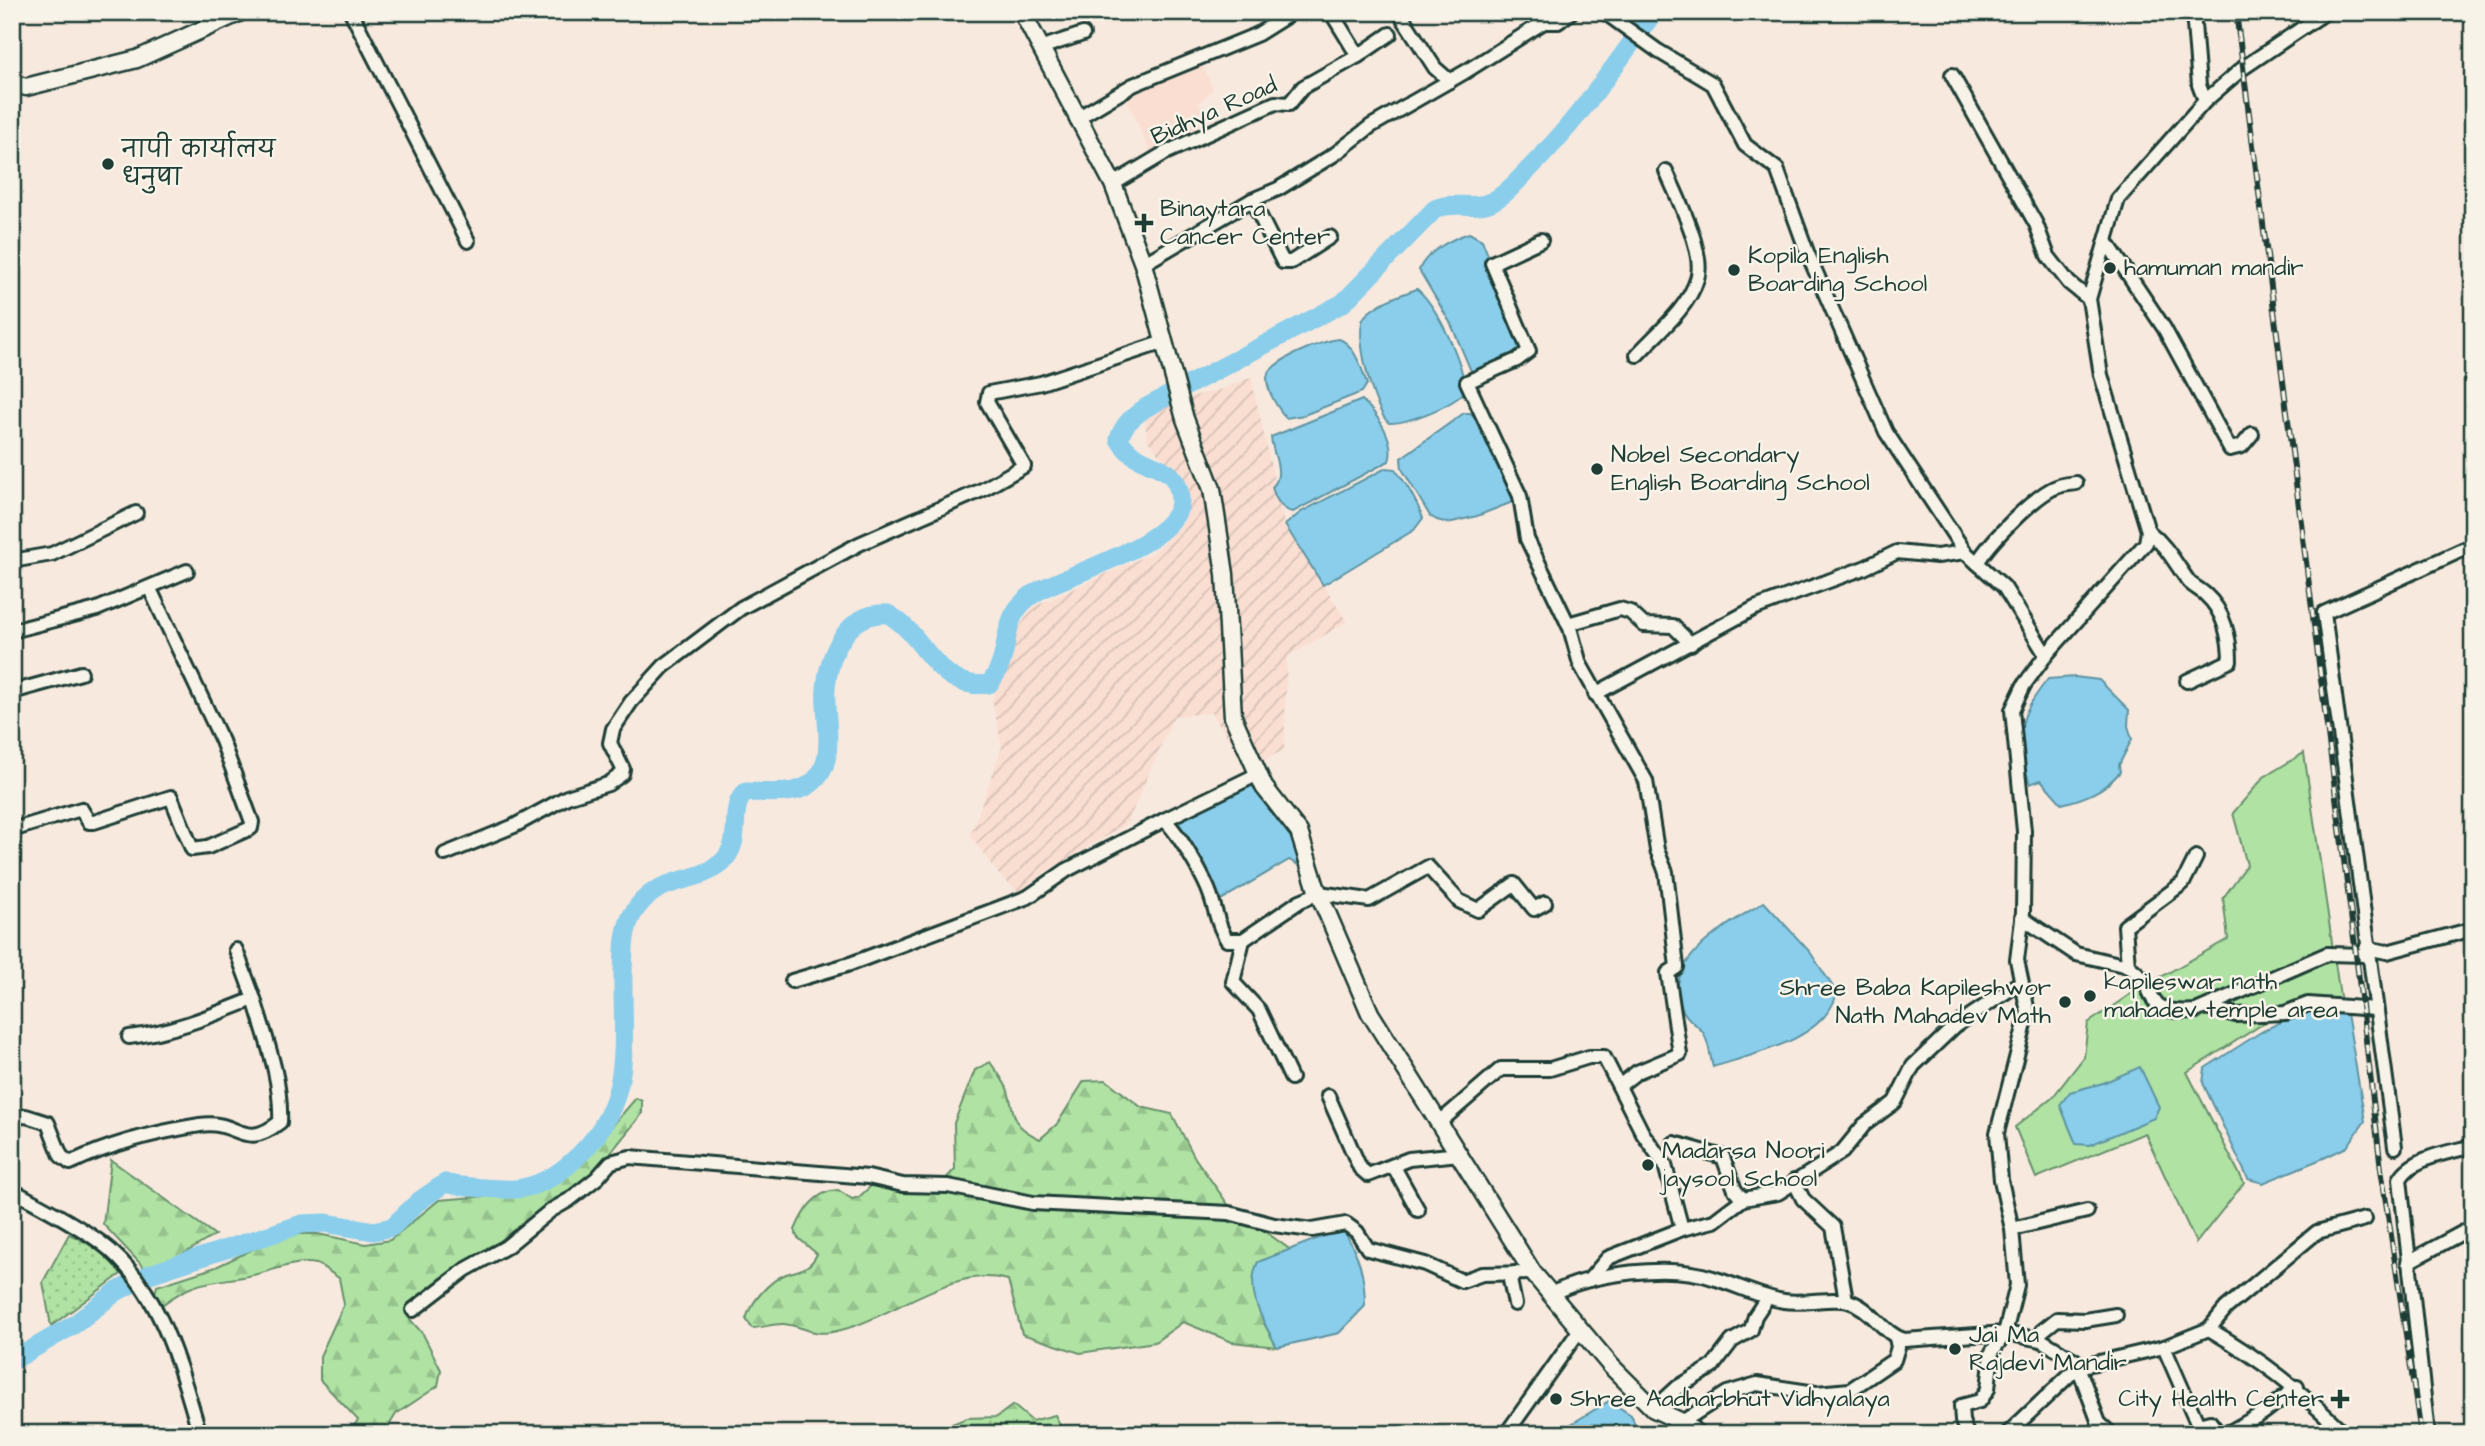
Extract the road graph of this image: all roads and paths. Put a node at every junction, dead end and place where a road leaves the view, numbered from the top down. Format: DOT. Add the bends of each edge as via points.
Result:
graph roads {
  1 [pos="241,12"];
  2 [pos="351,12"];
  3 [pos="1022,12"];
  4 [pos="1293,12"];
  5 [pos="1331,12"];
  6 [pos="1399,12"];
  7 [pos="1571,12"];
  8 [pos="1604,12"];
  9 [pos="2193,12"];
  10 [pos="2326,12"];
  11 [pos="1083,34"];
  12 [pos="1391,34"];
  13 [pos="1040,48"];
  14 [pos="1358,56"];
  15 [pos="1952,75"];
  16 [pos="1450,81"];
  17 [pos="12,83"];
  18 [pos="2205,102"];
  19 [pos="1076,119"];
  20 [pos="1667,171"];
  21 [pos="1113,184"];
  22 [pos="1252,200"];
  23 [pos="1329,237"];
  24 [pos="1541,240"];
  25 [pos="468,241"];
  26 [pos="2106,241"];
  27 [pos="1143,264"];
  28 [pos="2089,299"];
  29 [pos="1164,342"];
  30 [pos="1637,355"];
  31 [pos="2252,433"];
  32 [pos="2076,483"];
  33 [pos="136,513"];
  34 [pos="2148,531"];
  35 [pos="2473,545"];
  36 [pos="1965,552"];
  37 [pos="12,561"];
  38 [pos="1977,563"];
  39 [pos="187,572"];
  40 [pos="150,589"];
  41 [pos="1569,624"];
  42 [pos="12,631"];
  43 [pos="1691,643"];
  44 [pos="2046,655"];
  45 [pos="81,673"];
  46 [pos="2187,681"];
  47 [pos="12,692"];
  48 [pos="1595,694"];
  49 [pos="1258,774"];
  50 [pos="1164,820"];
  51 [pos="12,830"];
  52 [pos="445,854"];
  53 [pos="2196,857"];
  54 [pos="1319,893"];
  55 [pos="1545,903"];
  56 [pos="2022,918"];
  57 [pos="2473,929"];
  58 [pos="1243,940"];
  59 [pos="236,950"];
  60 [pos="2367,951"];
  61 [pos="2128,966"];
  62 [pos="792,981"];
  63 [pos="2021,982"];
  64 [pos="254,999"];
  65 [pos="2206,1007"];
  66 [pos="2375,1009"];
  67 [pos="129,1037"];
  68 [pos="1291,1078"];
  69 [pos="1619,1086"];
  70 [pos="1328,1096"];
  71 [pos="12,1117"];
  72 [pos="1440,1122"];
  73 [pos="1674,1143"];
  74 [pos="2395,1146"];
  75 [pos="2473,1146"];
  76 [pos="1460,1154"];
  77 [pos="1394,1167"];
  78 [pos="1794,1181"];
  79 [pos="12,1190"];
  80 [pos="1743,1199"];
  81 [pos="1418,1210"];
  82 [pos="2087,1210"];
  83 [pos="2365,1219"];
  84 [pos="2473,1227"];
  85 [pos="1682,1229"];
  86 [pos="2012,1229"];
  87 [pos="2408,1262"];
  88 [pos="1515,1273"];
  89 [pos="1534,1273"];
  90 [pos="1589,1280"];
  91 [pos="1551,1294"];
  92 [pos="1767,1298"];
  93 [pos="1846,1300"];
  94 [pos="1515,1304"];
  95 [pos="413,1310"];
  96 [pos="2116,1315"];
  97 [pos="2209,1329"];
  98 [pos="1580,1331"];
  99 [pos="2005,1333"];
  100 [pos="1896,1338"];
  101 [pos="2038,1339"];
  102 [pos="2164,1347"];
  103 [pos="2078,1367"];
  104 [pos="2297,1387"];
  105 [pos="1654,1409"];
  106 [pos="1682,1422"];
  107 [pos="200,1434"];
  108 [pos="1506,1434"];
  109 [pos="1697,1434"];
  110 [pos="1967,1434"];
  111 [pos="2007,1434"];
  112 [pos="2111,1434"];
  113 [pos="2219,1434"];
  114 [pos="2226,1434"];
  115 [pos="2345,1434"];
  116 [pos="2428,1434"];
  1 -- 17 [label="main road" via="137,59 26,87"];
  2 -- 25 [label="street"];
  3 -- 13 [label="main road"];
  4 -- 19 [label="street" via="1258,34 1133,85"];
  5 -- 14 [label="street"];
  6 -- 16 [label="street" via="1435,68"];
  7 -- 16 [label="street" via="1562,21 1544,22"];
  8 -- 36 [label="street" via="1713,84 1745,145 1777,169 1807,253 1886,432"];
  9 -- 18 [label="street" via="2199,85"];
  10 -- 18 [label="street" via="2243,68"];
  11 -- 13 [label="street"];
  12 -- 14 [label="street"];
  13 -- 19 [label="main road"];
  14 -- 21 [label="street, Bidhya Road" via="1303,87 1289,104 1275,103 1165,153"];
  15 -- 28 [label="street" via="2036,224 2048,256"];
  16 -- 22 [label="street" via="1371,126 1278,189"];
  18 -- 26 [label="street" via="2118,199"];
  19 -- 21 [label="main road"];
  20 -- 30 [label="street" via="1693,242 1698,278 1689,297"];
  21 -- 27 [label="main road"];
  22 -- 23 [label="street" via="1283,262 1291,262"];
  22 -- 27 [label="street"];
  24 -- 41 [label="street" via="1492,263 1529,351 1467,382 1520,496 1527,539"];
  26 -- 28 [label="street"];
  26 -- 31 [label="street" via="2164,328 2230,449 2242,446"];
  27 -- 29 [label="main road"];
  28 -- 34 [label="street" via="2101,375"];
  29 -- 49 [label="main road" via="1185,419 1212,489 1225,574 1233,717"];
  29 -- 52 [label="street" via="1041,383 989,393 987,402 1024,466 754,598 664,666 631,702 613,729 610,743 623,769 616,779"];
  32 -- 38 [label="street" via="2046,493 1988,545"];
  33 -- 37 [label="street" via="52,554"];
  34 -- 44 [label="street" via="2146,543"];
  34 -- 46 [label="street" via="2164,543 2190,583 2208,597 2223,619 2230,645 2230,661"];
  35 -- 60 [label="street" via="2324,613"];
  36 -- 38 [label="street"];
  36 -- 43 [label="street" via="1937,556 1897,552 1755,608"];
  38 -- 44 [label="street" via="2004,587"];
  39 -- 40 [label="street"];
  40 -- 42 [label="street" via="97,610"];
  40 -- 51 [label="street" via="230,760 251,828 192,849 171,797 94,822 89,822 81,809"];
  41 -- 43 [label="street" via="1620,610 1630,612 1644,625 1674,626"];
  41 -- 48 [label="street" via="1580,664"];
  43 -- 48 [label="street"];
  44 -- 56 [label="street" via="2012,710 2024,831"];
  45 -- 47 [label="street"];
  48 -- 69 [label="street" via="1646,781 1676,946 1677,967 1668,973 1680,1054 1637,1072"];
  49 -- 50 [label="street"];
  49 -- 54 [label="main road" via="1299,832"];
  50 -- 58 [label="street" via="1199,869 1219,928 1227,940"];
  50 -- 62 [label="street" via="1067,870 1028,897"];
  53 -- 61 [label="street" via="2183,883 2125,926"];
  54 -- 55 [label="street" via="1369,900 1428,867 1459,901 1478,911 1514,884 1534,909"];
  54 -- 58 [label="street"];
  54 -- 72 [label="main road" via="1370,1013"];
  56 -- 61 [label="street" via="2076,954"];
  56 -- 63 [label="street" via="2017,960"];
  57 -- 60 [label="street" via="2388,952"];
  58 -- 68 [label="street" via="1233,982 1259,1010"];
  59 -- 64 [label="street"];
  60 -- 65 [label="street" via="2327,954"];
  60 -- 66 [label="street"];
  61 -- 65 [label="street" via="2143,980 2151,999 2166,1011"];
  63 -- 78 [label="street" via="1955,1026 1913,1066 1895,1102 1864,1125 1848,1148"];
  63 -- 86 [label="street" via="2028,1012 1997,1133"];
  64 -- 67 [label="street" via="169,1030"];
  64 -- 71 [label="street" via="275,1068 281,1110 280,1122 263,1135 250,1137 227,1126 201,1125 161,1131 70,1163 61,1156 48,1123"];
  65 -- 66 [label="street" via="2236,1015 2285,1013 2308,1004"];
  66 -- 74 [label="street"];
  69 -- 72 [label="street" via="1604,1057 1550,1069 1501,1069"];
  69 -- 85 [label="street" via="1665,1165"];
  70 -- 77 [label="street" via="1360,1168 1368,1175"];
  72 -- 76 [label="main road"];
  73 -- 80 [label="street" via="1723,1157"];
  75 -- 87 [label="street" via="2445,1151 2404,1172 2400,1187"];
  76 -- 77 [label="street" via="1409,1159"];
  76 -- 89 [label="main road"];
  77 -- 81 [label="street"];
  78 -- 80 [label="street" via="1778,1193"];
  78 -- 93 [label="street" via="1803,1199 1833,1227"];
  79 -- 107 [label="street" via="82,1230 117,1257 158,1309"];
  80 -- 85 [label="street" via="1714,1221"];
  82 -- 86 [label="street"];
  83 -- 97 [label="street" via="2317,1232 2227,1308"];
  84 -- 87 [label="street"];
  85 -- 90 [label="street" via="1608,1258"];
  86 -- 99 [label="street" via="2017,1285"];
  87 -- 116 [label="street"];
  88 -- 89 [label="street"];
  88 -- 94 [label="street" via="1510,1280"];
  88 -- 95 [label="street" via="1462,1281 1425,1264 1368,1249 1346,1224 1312,1230 1229,1213 1033,1203 948,1186 630,1157 611,1162 569,1200"];
  89 -- 91 [label="main road"];
  90 -- 91 [label="street"];
  90 -- 92 [label="street" via="1683,1271"];
  91 -- 98 [label="main road"];
  92 -- 93 [label="street" via="1815,1303"];
  92 -- 105 [label="street" via="1751,1330 1732,1341 1712,1367 1678,1387"];
  93 -- 100 [label="street"];
  96 -- 101 [label="street" via="2057,1319"];
  97 -- 102 [label="street"];
  97 -- 104 [label="street"];
  98 -- 105 [label="main road"];
  98 -- 108 [label="street"];
  99 -- 100 [label="street"];
  99 -- 101 [label="street"];
  99 -- 110 [label="street" via="1992,1352 1988,1389 1980,1401 1961,1406"];
  100 -- 106 [label="street" via="1894,1360 1850,1390 1816,1393 1757,1384 1727,1392"];
  101 -- 103 [label="street" via="2076,1361"];
  102 -- 103 [label="street"];
  102 -- 113 [label="street" via="2198,1425 2210,1422"];
  103 -- 111 [label="street"];
  103 -- 112 [label="street" via="2099,1423"];
  104 -- 114 [label="street"];
  104 -- 115 [label="street"];
  105 -- 106 [label="main road"];
  106 -- 109 [label="main road"];
}
